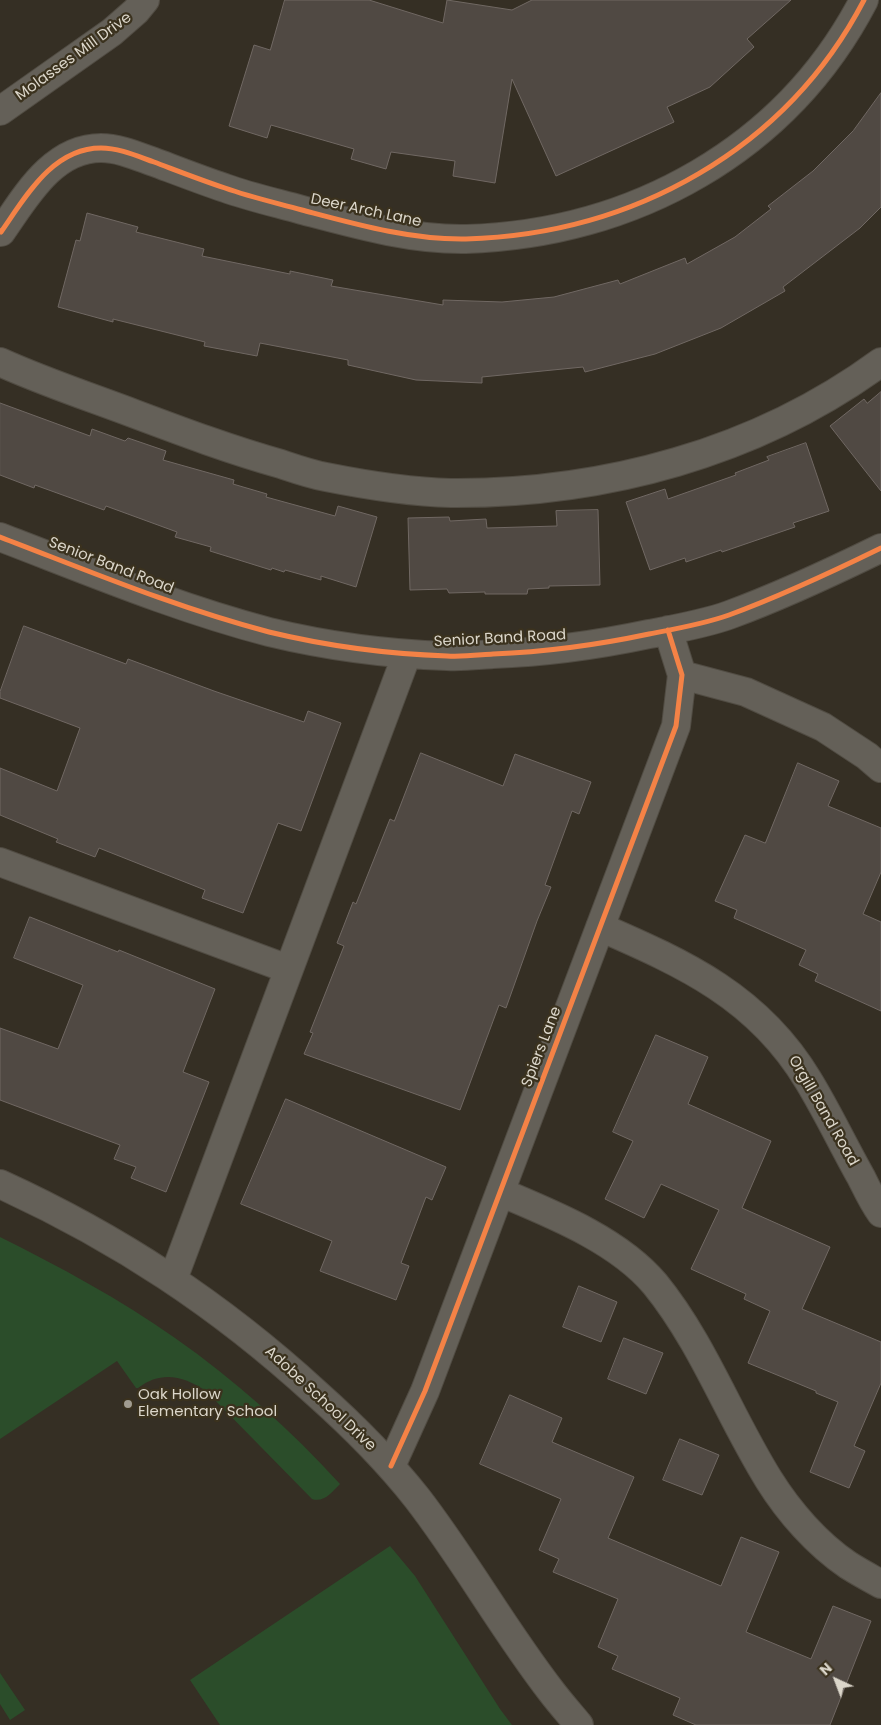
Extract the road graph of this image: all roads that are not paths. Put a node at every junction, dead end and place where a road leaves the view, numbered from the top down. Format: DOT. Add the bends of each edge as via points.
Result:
graph roads {
  1 [pos="145,0"];
  2 [pos="864,0"];
  3 [pos="0,111"];
  4 [pos="0,233"];
  5 [pos="0,362"];
  6 [pos="881,362"];
  7 [pos="0,537"];
  8 [pos="881,548"];
  9 [pos="668,630"];
  10 [pos="407,654"];
  11 [pos="682,675"];
  12 [pos="881,768"];
  13 [pos="0,862"];
  14 [pos="600,926"];
  15 [pos="288,970"];
  16 [pos="0,1184"];
  17 [pos="500,1192"];
  18 [pos="881,1214"];
  19 [pos="173,1278"];
  20 [pos="391,1466"];
  21 [pos="881,1584"];
  22 [pos="579,1725"];
  1 -- 3 [label="street, Molasses Mill Drive" via="112,32"];
  2 -- 4 [label="street, Deer Arch Lane" via="830,57 763,128 724,159 682,184 637,205 590,221 542,231 464,239 400,233 252,196 128,153 100,148 78,152 59,161 28,194"];
  5 -- 6 [label="street" via="257,458 323,477 448,493 574,486 697,456 756,433 813,405"];
  7 -- 10 [label="street, Senior Band Road" via="161,599 229,621 315,642"];
  8 -- 9 [label="street, Senior Band Road" via="727,615"];
  9 -- 10 [label="street, Senior Band Road" via="537,652 450,657"];
  9 -- 11 [label="street, Spiers Lane"];
  10 -- 15 [label="street"];
  11 -- 12 [label="street" via="746,692 823,727"];
  11 -- 14 [label="street, Spiers Lane" via="676,726"];
  13 -- 15 [label="street"];
  14 -- 17 [label="street, Spiers Lane"];
  14 -- 18 [label="street, Orgill Band Road" via="688,968 725,990 757,1015 808,1079"];
  15 -- 19 [label="street"];
  16 -- 19 [label="street, Adobe School Drive" via="87,1227"];
  17 -- 20 [label="street, Spiers Lane" via="425,1391"];
  17 -- 21 [label="street" via="542,1209 601,1240 654,1283 693,1339 769,1481 819,1540 848,1565"];
  19 -- 20 [label="street, Adobe School Drive" via="286,1364"];
  20 -- 22 [label="street, Adobe School Drive" via="444,1535 551,1692"];
}
